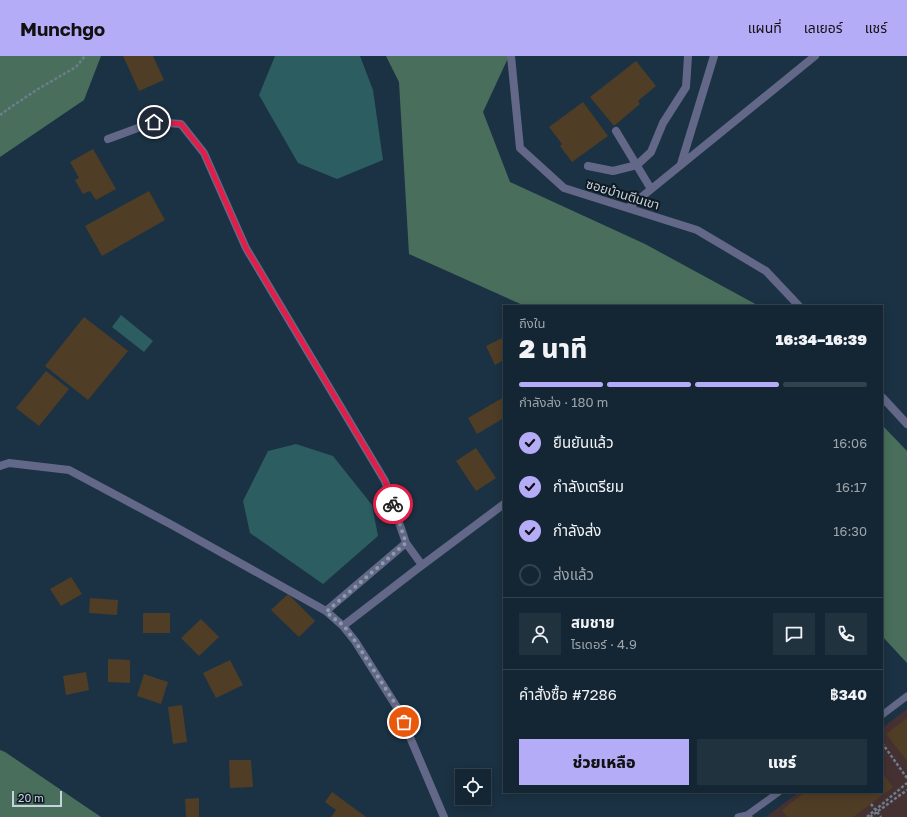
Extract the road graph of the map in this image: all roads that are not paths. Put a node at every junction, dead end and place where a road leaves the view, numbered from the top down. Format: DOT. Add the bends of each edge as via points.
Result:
graph roads {
  1 [pos="511,56"];
  2 [pos="688,56"];
  3 [pos="714,56"];
  4 [pos="815,56"];
  5 [pos="616,131"];
  6 [pos="108,139"];
  7 [pos="637,165"];
  8 [pos="681,165"];
  9 [pos="588,166"];
  10 [pos="651,189"];
  11 [pos="628,208"];
  12 [pos="798,305"];
  13 [pos="883,398"];
  14 [pos="907,424"];
  15 [pos="0,466"];
  16 [pos="503,505"];
  17 [pos="406,543"];
  18 [pos="422,565"];
  19 [pos="326,612"];
  20 [pos="344,626"];
  21 [pos="907,696"];
  22 [pos="883,714"];
  23 [pos="778,793"];
  24 [pos="748,816"];
  25 [pos="444,817"];
  26 [pos="738,817"];
  1 -- 11 [label="street, ซอยบ้านตีนเขา" via="520,148 564,188"];
  2 -- 7 [label="street" via="686,87 662,123 651,152"];
  3 -- 8 [label="street"];
  4 -- 8 [label="street"];
  5 -- 7 [label="street"];
  6 -- 17 [label="street" via="154,122 181,124 204,153 246,248 385,481"];
  7 -- 9 [label="street" via="613,171"];
  7 -- 10 [label="street"];
  8 -- 10 [label="street"];
  10 -- 11 [label="street"];
  11 -- 12 [label="street, ซอยบ้านตีนเขา" via="697,230 766,271"];
  13 -- 14 [label="street"];
  15 -- 19 [label="street" via="9,463 69,470"];
  16 -- 18 [label="street"];
  17 -- 18 [label="street"];
  17 -- 19 [label="street"];
  18 -- 20 [label="street"];
  19 -- 20 [label="street"];
  20 -- 25 [label="street" via="398,708"];
  21 -- 22 [label="lane"];
  23 -- 24 [label="lane"];
  24 -- 26 [label="lane"];
}
